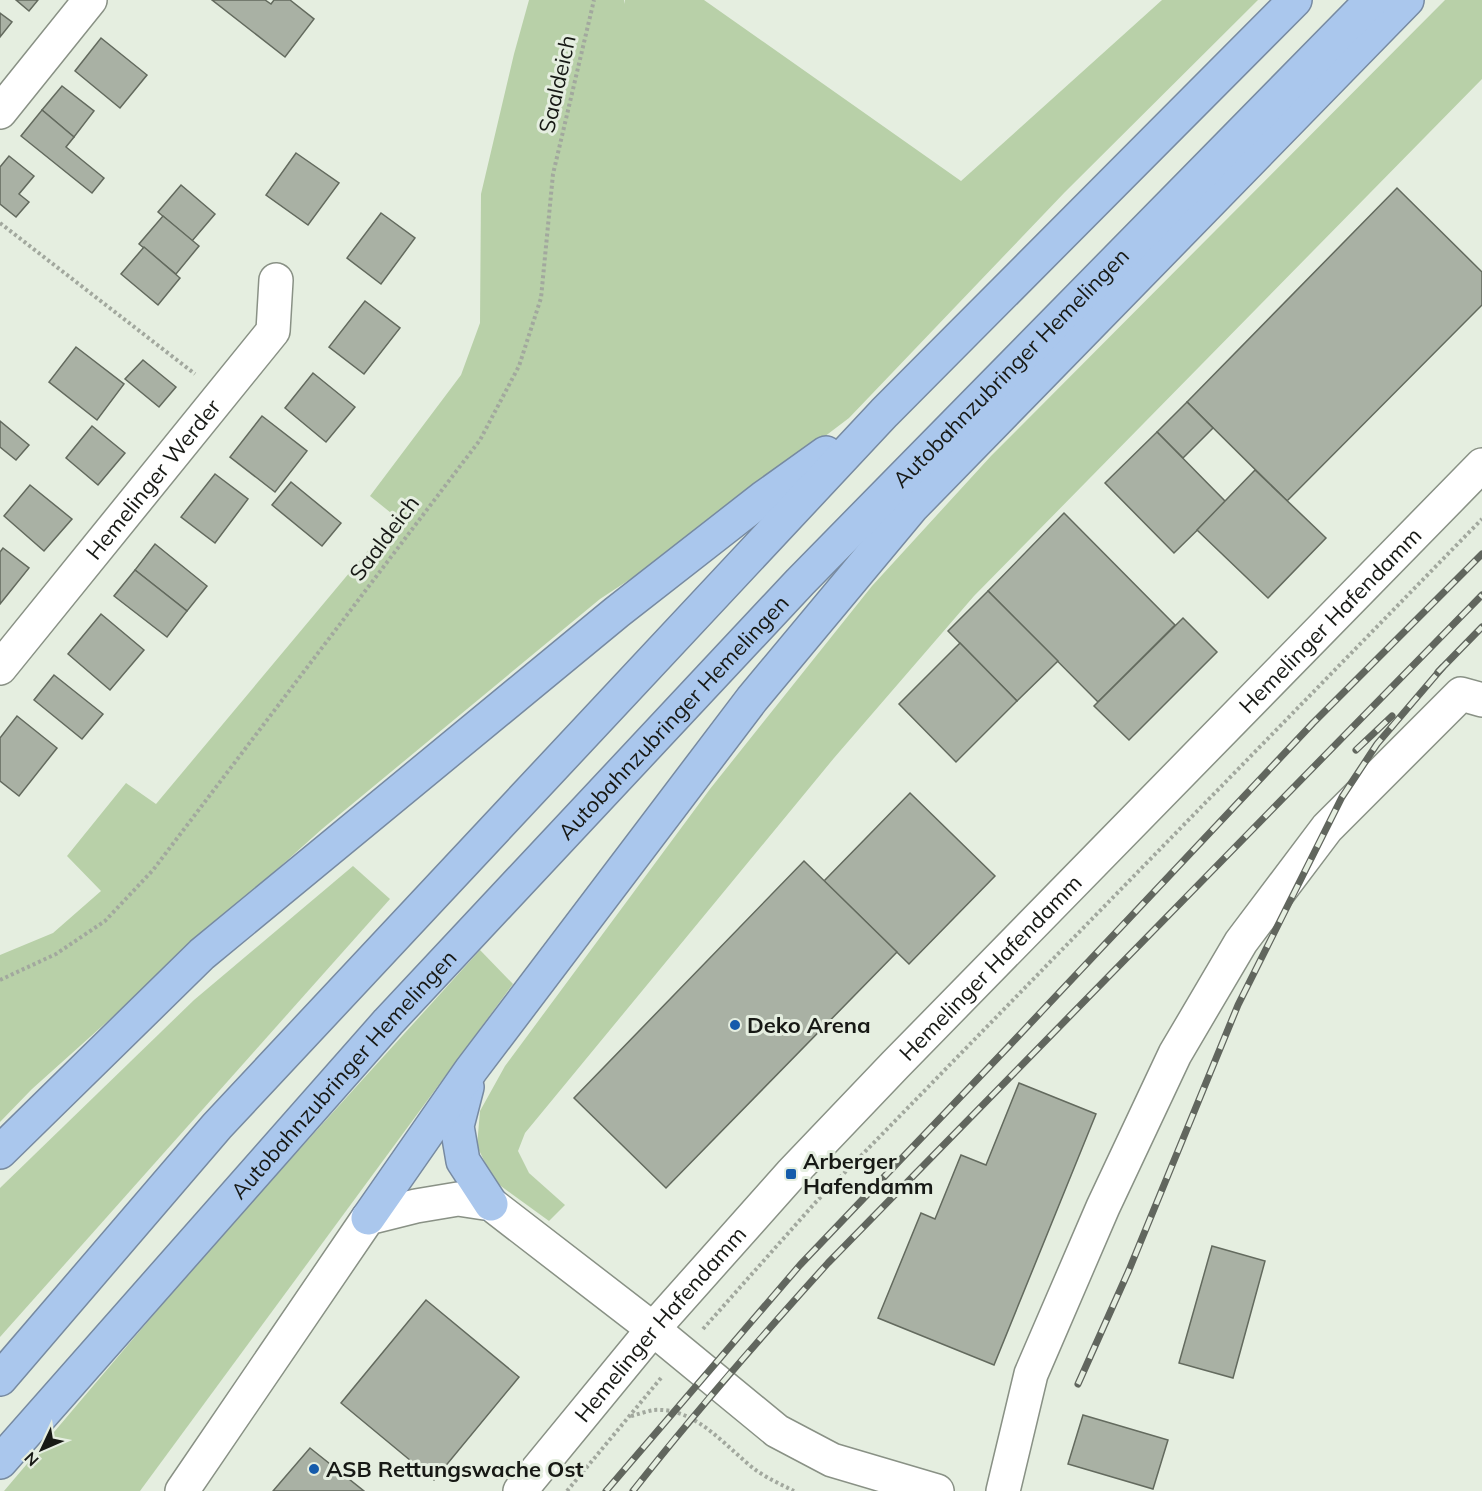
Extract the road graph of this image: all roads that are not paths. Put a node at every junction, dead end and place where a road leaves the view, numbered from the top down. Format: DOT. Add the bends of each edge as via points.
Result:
graph roads {
  1 [pos="90,0"];
  2 [pos="1295,0"];
  3 [pos="1372,0"];
  4 [pos="1407,0"];
  5 [pos="0,112"];
  6 [pos="276,280"];
  7 [pos="884,413"];
  8 [pos="1482,465"];
  9 [pos="0,668"];
  10 [pos="1482,699"];
  11 [pos="471,1070"];
  12 [pos="0,1152"];
  13 [pos="491,1204"];
  14 [pos="368,1218"];
  15 [pos="653,1329"];
  16 [pos="0,1379"];
  17 [pos="0,1462"];
  18 [pos="917,1488"];
  19 [pos="182,1491"];
  20 [pos="520,1491"];
  21 [pos="1003,1491"];
  1 -- 5 [label="street"];
  2 -- 7 [label="highway"];
  3 -- 17 [label="highway, Autobahnzubringer Hemelingen" via="784,599 388,1022"];
  4 -- 11 [label="highway" via="912,507 752,699"];
  6 -- 9 [label="street, Hemelinger Werder" via="273,331"];
  7 -- 12 [label="highway" via="763,498 617,612 211,947"];
  7 -- 16 [label="highway" via="217,1126"];
  8 -- 15 [label="street, Hemelinger Hafendamm" via="790,1174"];
  10 -- 21 [label="street" via="1461,694 1327,828 1241,942 1175,1054 1103,1207 1031,1374"];
  11 -- 13 [label="highway" via="457,1126 463,1161"];
  11 -- 14 [label="highway"];
  13 -- 14 [label="street" via="458,1199"];
  13 -- 15 [label="street"];
  14 -- 19 [label="street"];
  15 -- 18 [label="street" via="777,1431 832,1460"];
  15 -- 20 [label="street, Hemelinger Hafendamm"];
}
